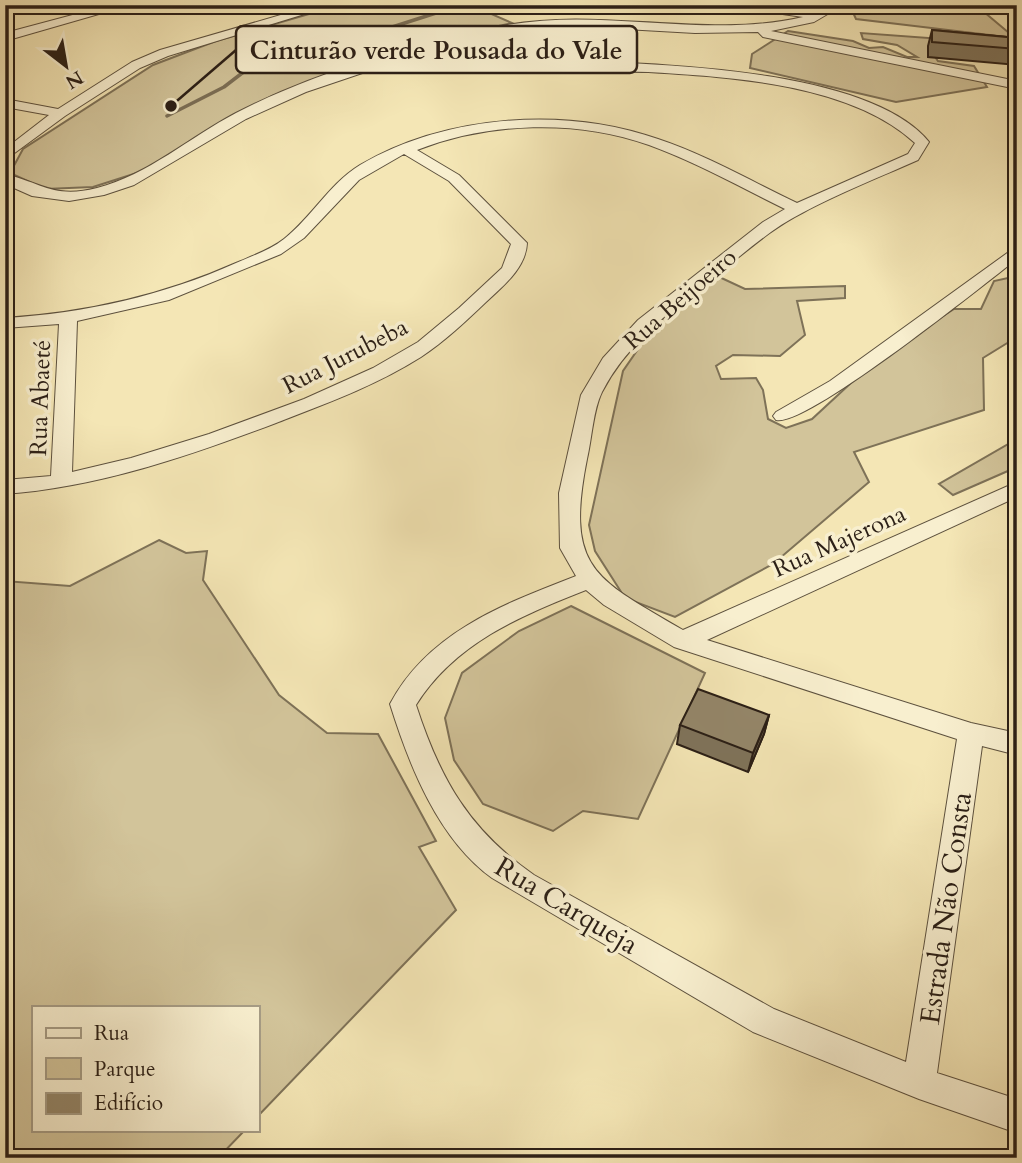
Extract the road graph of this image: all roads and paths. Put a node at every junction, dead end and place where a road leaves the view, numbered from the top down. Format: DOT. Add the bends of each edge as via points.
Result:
graph roads {
  1 [pos="124,5"];
  2 [pos="328,5"];
  3 [pos="727,5"];
  4 [pos="837,5"];
  5 [pos="975,5"];
  6 [pos="1017,10"];
  7 [pos="821,15"];
  8 [pos="744,30"];
  9 [pos="5,37"];
  10 [pos="572,65"];
  11 [pos="1017,85"];
  12 [pos="5,103"];
  13 [pos="60,113"];
  14 [pos="404,148"];
  15 [pos="5,156"];
  16 [pos="5,177"];
  17 [pos="797,209"];
  18 [pos="1017,251"];
  19 [pos="68,318"];
  20 [pos="5,323"];
  21 [pos="783,416"];
  22 [pos="61,480"];
  23 [pos="5,487"];
  24 [pos="1017,489"];
  25 [pos="589,580"];
  26 [pos="682,641"];
  27 [pos="971,733"];
  28 [pos="1017,744"];
  29 [pos="919,1083"];
  30 [pos="1017,1116"];
  1 -- 9 [label="street"];
  2 -- 13 [label="street" via="164,53 136,65"];
  3 -- 7 [label="street"];
  4 -- 7 [label="street"];
  5 -- 6 [label="street"];
  7 -- 8 [label="street"];
  8 -- 11 [label="street"];
  8 -- 16 [label="street" via="599,22 539,24 483,34 307,87 240,116 133,182 62,195 26,190"];
  10 -- 17 [label="street, Rua Beijoeiro" via="741,76 831,95 912,126 922,142 913,157"];
  12 -- 13 [label="street"];
  13 -- 15 [label="street"];
  14 -- 17 [label="street" via="505,127 596,128 651,141"];
  14 -- 19 [label="street" via="362,170 315,221 275,251 219,278"];
  14 -- 22 [label="street, Rua Jurubeba" via="454,178 519,243 503,277 453,323 403,359 294,410 143,463"];
  17 -- 25 [label="street, Rua Beijoeiro" via="697,280 644,324 610,362 592,396 570,493 570,548"];
  18 -- 21 [label="street" via="837,385"];
  19 -- 20 [label="street"];
  19 -- 22 [label="street, Rua Abaeté"];
  22 -- 23 [label="street, Rua Jurubeba"];
  24 -- 26 [label="street, Rua Majerona"];
  25 -- 26 [label="street, Rua Beijoeiro"];
  25 -- 29 [label="street, Rua Carqueja" via="524,606 461,639 414,682 403,704 409,727 456,819 489,860 524,884 764,1021"];
  26 -- 27 [label="street, Rua Beijoeiro"];
  27 -- 28 [label="street, Rua Beijoeiro"];
  27 -- 29 [label="street, Estrada Não Consta"];
  29 -- 30 [label="street, Rua Carqueja"];
}
